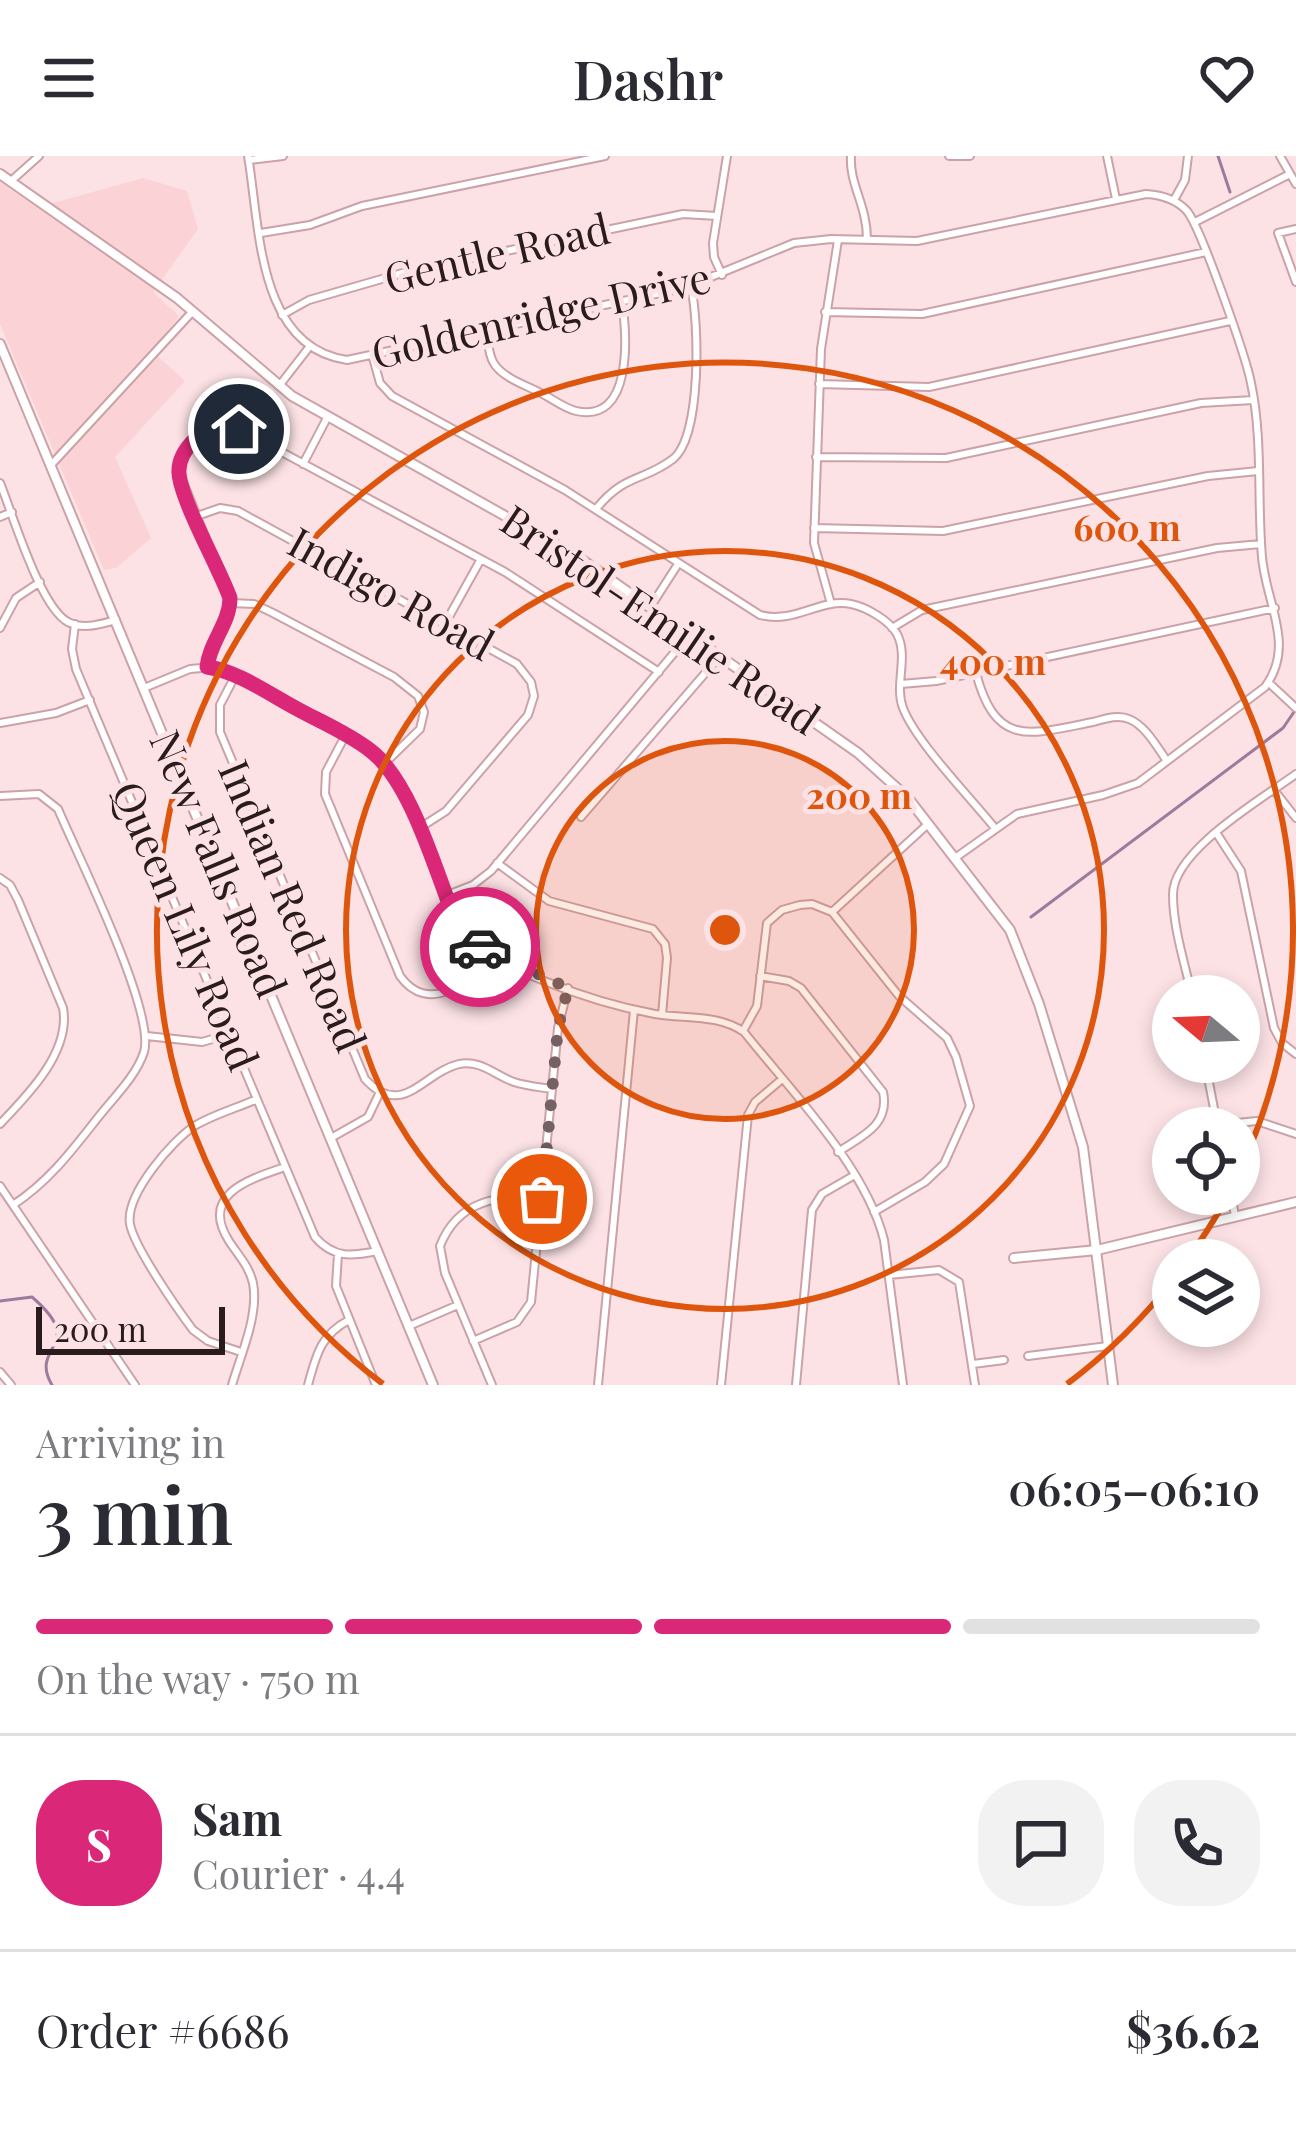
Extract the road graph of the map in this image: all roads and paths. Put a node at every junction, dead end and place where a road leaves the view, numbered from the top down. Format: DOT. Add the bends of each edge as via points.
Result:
graph roads {
  1 [pos="39,156"];
  2 [pos="283,156"];
  3 [pos="605,156"];
  4 [pos="727,156"];
  5 [pos="850,156"];
  6 [pos="949,156"];
  7 [pos="970,156"];
  8 [pos="1107,156"];
  9 [pos="1188,156"];
  10 [pos="1280,156"];
  11 [pos="248,158"];
  12 [pos="0,174"];
  13 [pos="1288,175"];
  14 [pos="10,181"];
  15 [pos="1296,184"];
  16 [pos="1116,199"];
  17 [pos="1174,200"];
  18 [pos="717,216"];
  19 [pos="1195,222"];
  20 [pos="1296,230"];
  21 [pos="261,233"];
  22 [pos="838,239"];
  23 [pos="867,240"];
  24 [pos="1206,252"];
  25 [pos="722,275"];
  26 [pos="1296,282"];
  27 [pos="692,286"];
  28 [pos="622,301"];
  29 [pos="194,311"];
  30 [pos="825,311"];
  31 [pos="282,315"];
  32 [pos="1230,321"];
  33 [pos="487,328"];
  34 [pos="0,344"];
  35 [pos="310,346"];
  36 [pos="373,358"];
  37 [pos="819,384"];
  38 [pos="279,386"];
  39 [pos="1253,400"];
  40 [pos="327,418"];
  41 [pos="816,457"];
  42 [pos="303,464"];
  43 [pos="51,465"];
  44 [pos="1258,471"];
  45 [pos="0,483"];
  46 [pos="596,509"];
  47 [pos="12,512"];
  48 [pos="196,516"];
  49 [pos="0,518"];
  50 [pos="814,528"];
  51 [pos="1261,544"];
  52 [pos="481,559"];
  53 [pos="678,563"];
  54 [pos="40,582"];
  55 [pos="230,603"];
  56 [pos="831,604"];
  57 [pos="651,606"];
  58 [pos="1275,608"];
  59 [pos="116,620"];
  60 [pos="446,622"];
  61 [pos="75,624"];
  62 [pos="0,628"];
  63 [pos="892,628"];
  64 [pos="690,634"];
  65 [pos="721,656"];
  66 [pos="207,667"];
  67 [pos="658,672"];
  68 [pos="976,673"];
  69 [pos="235,676"];
  70 [pos="1269,683"];
  71 [pos="901,684"];
  72 [pos="144,688"];
  73 [pos="90,700"];
  74 [pos="1296,708"];
  75 [pos="0,723"];
  76 [pos="345,736"];
  77 [pos="1167,761"];
  78 [pos="385,764"];
  79 [pos="1296,774"];
  80 [pos="1274,790"];
  81 [pos="0,796"];
  82 [pos="581,817"];
  83 [pos="1296,818"];
  84 [pos="928,824"];
  85 [pos="994,827"];
  86 [pos="418,829"];
  87 [pos="1217,834"];
  88 [pos="955,858"];
  89 [pos="497,863"];
  90 [pos="0,878"];
  91 [pos="445,896"];
  92 [pos="832,912"];
  93 [pos="487,951"];
  94 [pos="1188,975"];
  95 [pos="760,976"];
  96 [pos="568,988"];
  97 [pos="634,1010"];
  98 [pos="662,1015"];
  99 [pos="742,1031"];
  100 [pos="230,1034"];
  101 [pos="146,1036"];
  102 [pos="1296,1054"];
  103 [pos="782,1079"];
  104 [pos="552,1089"];
  105 [pos="380,1092"];
  106 [pos="257,1099"];
  107 [pos="1260,1122"];
  108 [pos="0,1124"];
  109 [pos="1296,1134"];
  110 [pos="332,1138"];
  111 [pos="838,1152"];
  112 [pos="285,1167"];
  113 [pos="853,1176"];
  114 [pos="0,1186"];
  115 [pos="542,1199"];
  116 [pos="1296,1202"];
  117 [pos="13,1205"];
  118 [pos="874,1212"];
  119 [pos="1234,1216"];
  120 [pos="1097,1250"];
  121 [pos="378,1251"];
  122 [pos="338,1254"];
  123 [pos="1014,1258"];
  124 [pos="889,1275"];
  125 [pos="458,1305"];
  126 [pos="349,1320"];
  127 [pos="409,1326"];
  128 [pos="473,1341"];
  129 [pos="1108,1346"];
  130 [pos="241,1352"];
  131 [pos="1028,1356"];
  132 [pos="1004,1360"];
  133 [pos="973,1364"];
  134 [pos="0,1372"];
  135 [pos="11,1385"];
  136 [pos="135,1385"];
  137 [pos="232,1385"];
  138 [pos="308,1385"];
  139 [pos="376,1385"];
  140 [pos="433,1385"];
  141 [pos="492,1385"];
  142 [pos="598,1385"];
  143 [pos="721,1385"];
  144 [pos="796,1385"];
  145 [pos="902,1385"];
  146 [pos="975,1385"];
  147 [pos="1113,1385"];
  1 -- 14 [label="street"];
  2 -- 11 [label="street"];
  3 -- 21 [label="street"];
  4 -- 18 [label="street"];
  5 -- 23 [label="street"];
  6 -- 7 [label="street"];
  8 -- 16 [label="street"];
  9 -- 17 [label="street"];
  10 -- 13 [label="street"];
  11 -- 21 [label="street, Goldenridge Drive"];
  12 -- 14 [label="street, Bristol-Emilie Road"];
  13 -- 15 [label="street"];
  13 -- 19 [label="street"];
  14 -- 29 [label="street, Bristol-Emilie Road"];
  16 -- 17 [label="street, Goldenridge Drive"];
  16 -- 23 [label="street, Goldenridge Drive" via="917,241"];
  17 -- 19 [label="street"];
  18 -- 25 [label="street" via="712,250"];
  18 -- 31 [label="street, Gentle Road" via="683,214 449,262 322,296"];
  19 -- 24 [label="street"];
  20 -- 26 [label="street" via="1278,233"];
  21 -- 31 [label="street, Goldenridge Drive"];
  22 -- 23 [label="street, Goldenridge Drive"];
  22 -- 25 [label="street, Goldenridge Drive" via="794,243"];
  22 -- 30 [label="street"];
  24 -- 30 [label="street" via="922,314"];
  24 -- 32 [label="street"];
  25 -- 27 [label="street, Goldenridge Drive"];
  27 -- 28 [label="street, Goldenridge Drive"];
  27 -- 46 [label="street" via="698,338 688,435 673,459 616,486"];
  28 -- 33 [label="street, Goldenridge Drive"];
  28 -- 33 [label="street" via="620,387 596,412 567,408 502,372"];
  29 -- 38 [label="street, Bristol-Emilie Road"];
  29 -- 43 [label="street"];
  30 -- 37 [label="street"];
  31 -- 35 [label="street, Goldenridge Drive"];
  32 -- 37 [label="street" via="929,387"];
  32 -- 39 [label="street"];
  33 -- 36 [label="street, Goldenridge Drive"];
  34 -- 43 [label="street, New Falls Road"];
  35 -- 36 [label="street, Goldenridge Drive" via="338,359"];
  35 -- 38 [label="street"];
  36 -- 46 [label="street" via="392,396"];
  37 -- 41 [label="street"];
  38 -- 40 [label="street, Bristol-Emilie Road"];
  39 -- 41 [label="street" via="946,458"];
  39 -- 44 [label="street"];
  40 -- 42 [label="street"];
  40 -- 57 [label="street, Bristol-Emilie Road" via="556,543"];
  41 -- 50 [label="street"];
  42 -- 48 [label="street" via="232,427 205,431 180,464"];
  42 -- 52 [label="street"];
  43 -- 59 [label="street, New Falls Road"];
  44 -- 50 [label="street" via="943,532"];
  44 -- 51 [label="street"];
  45 -- 47 [label="street"];
  46 -- 53 [label="street"];
  47 -- 49 [label="street"];
  47 -- 54 [label="street"];
  48 -- 55 [label="street"];
  48 -- 60 [label="street, Indigo Road" via="234,509"];
  50 -- 56 [label="street"];
  51 -- 58 [label="street"];
  51 -- 63 [label="street" via="922,610"];
  52 -- 60 [label="street"];
  52 -- 67 [label="street"];
  53 -- 56 [label="street" via="760,615 790,618"];
  53 -- 57 [label="street"];
  54 -- 61 [label="street" via="51,606"];
  54 -- 62 [label="street" via="16,598"];
  55 -- 66 [label="street"];
  55 -- 78 [label="street" via="273,613 416,693 422,724"];
  56 -- 63 [label="street" via="862,608"];
  57 -- 64 [label="street, Bristol-Emilie Road"];
  58 -- 68 [label="street"];
  58 -- 70 [label="street" via="1284,648"];
  59 -- 61 [label="street"];
  59 -- 72 [label="street, New Falls Road"];
  60 -- 86 [label="street, Indigo Road" via="522,668 533,703 446,811"];
  61 -- 73 [label="street, Queen Lily Road" via="74,659"];
  63 -- 71 [label="street" via="901,646"];
  64 -- 65 [label="street, Bristol-Emilie Road"];
  64 -- 67 [label="street"];
  65 -- 82 [label="street"];
  65 -- 84 [label="street, Bristol-Emilie Road" via="876,767"];
  66 -- 69 [label="street"];
  66 -- 72 [label="street"];
  67 -- 89 [label="street"];
  68 -- 71 [label="street"];
  68 -- 77 [label="street" via="988,703 1014,731 1125,717"];
  69 -- 76 [label="street"];
  69 -- 105 [label="street, Indian Red Road" via="220,705 220,731 361,1071"];
  70 -- 74 [label="street"];
  70 -- 77 [label="street"];
  71 -- 85 [label="street" via="909,720"];
  72 -- 110 [label="street, New Falls Road"];
  73 -- 75 [label="street"];
  73 -- 100 [label="street, Queen Lily Road"];
  76 -- 78 [label="street"];
  76 -- 93 [label="street" via="326,772 325,794 400,976 413,989 440,994 469,980"];
  77 -- 85 [label="street" via="1131,786 1029,810"];
  78 -- 86 [label="street"];
  79 -- 80 [label="street"];
  80 -- 83 [label="street"];
  80 -- 87 [label="street"];
  81 -- 101 [label="street" via="39,794 58,809 136,993"];
  84 -- 88 [label="street, Bristol-Emilie Road"];
  84 -- 92 [label="street"];
  85 -- 88 [label="street"];
  86 -- 91 [label="street"];
  87 -- 94 [label="street" via="1182,864 1172,892"];
  87 -- 102 [label="street" via="1241,871 1274,1028"];
  88 -- 120 [label="street, Bristol-Emilie Road" via="1010,930 1040,1004 1079,1127"];
  89 -- 91 [label="street"];
  89 -- 98 [label="street" via="548,901 653,929 667,958"];
  90 -- 108 [label="street" via="18,900 66,1026 59,1049"];
  91 -- 93 [label="street" via="468,939"];
  92 -- 95 [label="street" via="808,904 773,915"];
  92 -- 118 [label="street" via="899,996 951,1044 969,1099 939,1171"];
  93 -- 96 [label="street"];
  95 -- 99 [label="street" via="754,1015"];
  95 -- 111 [label="street" via="801,988 883,1092 879,1123"];
  96 -- 97 [label="street"];
  96 -- 104 [label="street"];
  97 -- 98 [label="street"];
  97 -- 142 [label="street"];
  98 -- 99 [label="street"];
  99 -- 103 [label="street"];
  100 -- 101 [label="street" via="202,1042"];
  100 -- 106 [label="street, Queen Lily Road"];
  101 -- 117 [label="street" via="131,1075 59,1168"];
  103 -- 111 [label="street"];
  103 -- 143 [label="street" via="755,1102 746,1126"];
  104 -- 105 [label="street, Indian Red Road" via="464,1063 410,1093"];
  104 -- 115 [label="street"];
  105 -- 110 [label="street" via="368,1117"];
  106 -- 112 [label="street, Queen Lily Road"];
  106 -- 130 [label="street" via="182,1135 130,1210 134,1235 194,1330"];
  107 -- 109 [label="street"];
  110 -- 121 [label="street, New Falls Road"];
  111 -- 113 [label="street"];
  112 -- 122 [label="street, Queen Lily Road" via="315,1238"];
  112 -- 130 [label="street" via="233,1189 221,1208 221,1227 252,1281"];
  113 -- 118 [label="street"];
  113 -- 144 [label="street" via="812,1210"];
  114 -- 117 [label="street"];
  115 -- 125 [label="street" via="491,1198 447,1232 440,1255"];
  115 -- 128 [label="street" via="529,1308 518,1322"];
  116 -- 119 [label="street"];
  117 -- 136 [label="street"];
  118 -- 124 [label="street"];
  119 -- 120 [label="street"];
  120 -- 123 [label="street"];
  120 -- 129 [label="street, Bristol-Emilie Road"];
  121 -- 122 [label="street"];
  121 -- 127 [label="street, New Falls Road"];
  122 -- 126 [label="street" via="336,1286"];
  124 -- 133 [label="street" via="939,1270 956,1277"];
  124 -- 145 [label="street"];
  125 -- 127 [label="street"];
  125 -- 128 [label="street"];
  126 -- 138 [label="street" via="321,1343"];
  126 -- 139 [label="street"];
  127 -- 140 [label="street, New Falls Road"];
  128 -- 141 [label="street"];
  129 -- 131 [label="street"];
  129 -- 147 [label="street, Bristol-Emilie Road"];
  130 -- 137 [label="street"];
  132 -- 133 [label="street"];
  133 -- 146 [label="street"];
  134 -- 135 [label="street"];
}
